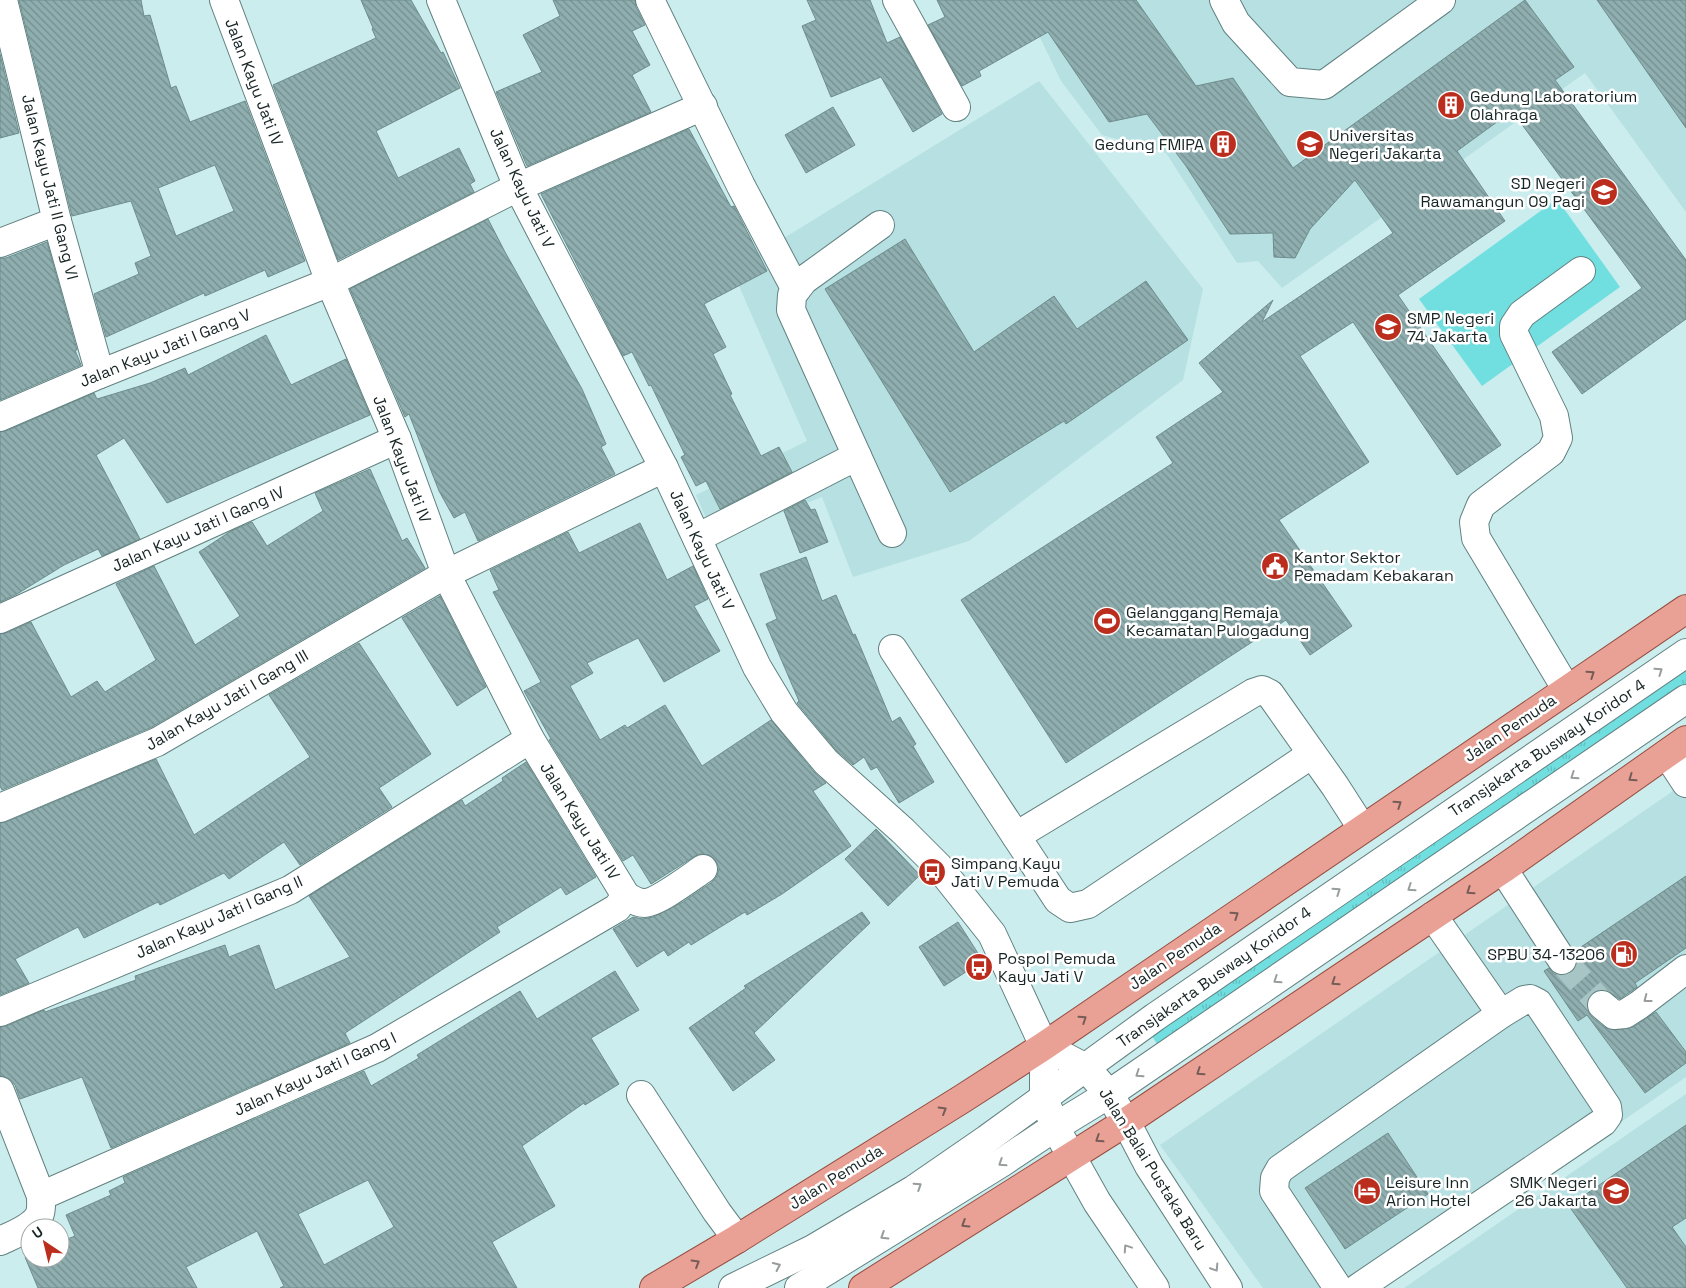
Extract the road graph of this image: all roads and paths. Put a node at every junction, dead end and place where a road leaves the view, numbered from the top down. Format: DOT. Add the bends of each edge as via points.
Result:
graph roads {
  1 [pos="3,0"];
  2 [pos="224,0"];
  3 [pos="441,0"];
  4 [pos="650,0"];
  5 [pos="897,0"];
  6 [pos="1224,0"];
  7 [pos="1441,0"];
  8 [pos="703,106"];
  9 [pos="956,107"];
  10 [pos="518,187"];
  11 [pos="57,221"];
  12 [pos="880,225"];
  13 [pos="0,243"];
  14 [pos="1581,271"];
  15 [pos="330,282"];
  16 [pos="796,290"];
  17 [pos="100,374"];
  18 [pos="0,417"];
  19 [pos="397,439"];
  20 [pos="857,456"];
  21 [pos="664,468"];
  22 [pos="892,533"];
  23 [pos="697,538"];
  24 [pos="446,574"];
  25 [pos="1686,609"];
  26 [pos="0,619"];
  27 [pos="893,649"];
  28 [pos="1686,653"];
  29 [pos="1567,690"];
  30 [pos="1686,699"];
  31 [pos="530,739"];
  32 [pos="1676,747"];
  33 [pos="1312,754"];
  34 [pos="1686,783"];
  35 [pos="0,808"];
  36 [pos="1362,828"];
  37 [pos="1016,836"];
  38 [pos="703,869"];
  39 [pos="1503,869"];
  40 [pos="626,896"];
  41 [pos="1433,916"];
  42 [pos="1562,960"];
  43 [pos="1686,969"];
  44 [pos="1602,1005"];
  45 [pos="0,1012"];
  46 [pos="1501,1014"];
  47 [pos="1044,1046"];
  48 [pos="1086,1068"];
  49 [pos="0,1091"];
  50 [pos="1109,1094"];
  51 [pos="640,1095"];
  52 [pos="1044,1098"];
  53 [pos="1126,1122"];
  54 [pos="1056,1127"];
  55 [pos="1071,1157"];
  56 [pos="41,1196"];
  57 [pos="737,1239"];
  58 [pos="0,1241"];
  59 [pos="654,1288"];
  60 [pos="733,1288"];
  61 [pos="800,1288"];
  62 [pos="863,1288"];
  63 [pos="1155,1288"];
  64 [pos="1228,1288"];
  65 [pos="1338,1288"];
  66 [pos="1358,1288"];
  1 -- 11 [label="street, Jalan Kayu Jati II Gang VI"];
  2 -- 15 [label="street, Jalan Kayu Jati IV"];
  3 -- 10 [label="street, Jalan Kayu Jati V"];
  4 -- 8 [label="street"];
  5 -- 9 [label="street"];
  6 -- 7 [label="street" via="1236,22 1290,82 1324,85"];
  8 -- 10 [label="street, Jalan Kayu Jati I Gang V"];
  8 -- 16 [label="street"];
  10 -- 15 [label="street, Jalan Kayu Jati I Gang V"];
  10 -- 21 [label="street, Jalan Kayu Jati V"];
  11 -- 13 [label="street"];
  11 -- 17 [label="street, Jalan Kayu Jati II Gang VI"];
  12 -- 16 [label="street" via="804,280"];
  14 -- 29 [label="street" via="1522,314 1514,326 1514,334 1554,416 1558,438 1551,452 1481,505 1474,522 1476,538"];
  15 -- 17 [label="street, Jalan Kayu Jati I Gang V"];
  15 -- 19 [label="street, Jalan Kayu Jati IV"];
  16 -- 20 [label="street" via="792,295 791,310"];
  17 -- 18 [label="street, Jalan Kayu Jati I Gang V"];
  19 -- 24 [label="street, Jalan Kayu Jati IV"];
  19 -- 26 [label="street, Jalan Kayu Jati I Gang IV"];
  20 -- 22 [label="street"];
  20 -- 23 [label="street"];
  21 -- 23 [label="street, Jalan Kayu Jati V"];
  21 -- 24 [label="street, Jalan Kayu Jati I Gang III"];
  23 -- 47 [label="street, Jalan Kayu Jati V" via="757,667 784,712 826,762 938,866 992,934"];
  24 -- 31 [label="street, Jalan Kayu Jati IV"];
  24 -- 35 [label="street, Jalan Kayu Jati I Gang III" via="157,742"];
  29 -- 25 [label="main road, Jalan Pemuda, one-way"];
  27 -- 37 [label="street"];
  48 -- 28 [label="street, Transjakarta Busway Koridor 4, one-way" via="1162,1012"];
  36 -- 29 [label="main road, Jalan Pemuda, one-way"];
  30 -- 50 [label="street, one-way"];
  31 -- 40 [label="street, Jalan Kayu Jati IV"];
  31 -- 45 [label="street, Jalan Kayu Jati I Gang II" via="290,890"];
  32 -- 34 [label="street"];
  32 -- 39 [label="main road, one-way"];
  33 -- 36 [label="street"];
  33 -- 37 [label="street" via="1270,694 1262,690"];
  33 -- 37 [label="street" via="1088,904 1070,908 1058,900"];
  47 -- 36 [label="main road, Jalan Pemuda, one-way"];
  38 -- 40 [label="street" via="645,903"];
  39 -- 41 [label="main road, one-way"];
  39 -- 42 [label="street"];
  40 -- 56 [label="street, Jalan Kayu Jati I Gang I" via="617,908 377,1048"];
  41 -- 46 [label="street"];
  41 -- 53 [label="main road, one-way"];
  43 -- 44 [label="street, one-way" via="1625,1014 1614,1015"];
  46 -- 65 [label="street" via="1280,1170 1275,1178 1274,1191"];
  46 -- 66 [label="street" via="1524,1000 1538,1003 1607,1107 1608,1114 1603,1122"];
  47 -- 48 [label="street, Jalan Balai Pustaka Baru"];
  47 -- 52 [label="street"];
  57 -- 47 [label="main road, Jalan Pemuda, one-way"];
  48 -- 50 [label="street, Jalan Balai Pustaka Baru"];
  48 -- 52 [label="street, Transjakarta Busway Koridor 4"];
  49 -- 56 [label="street"];
  50 -- 53 [label="street, Jalan Balai Pustaka Baru"];
  50 -- 54 [label="street"];
  51 -- 57 [label="street"];
  52 -- 54 [label="street"];
  60 -- 52 [label="street, Transjakarta Busway Koridor 4, one-way" via="813,1249 913,1190"];
  53 -- 55 [label="main road, one-way"];
  53 -- 64 [label="street, Jalan Balai Pustaka Baru, one-way" via="1149,1166"];
  54 -- 55 [label="street"];
  54 -- 61 [label="street, one-way"];
  55 -- 62 [label="main road, one-way"];
  63 -- 55 [label="street, one-way"];
  56 -- 58 [label="street" via="39,1217"];
  59 -- 57 [label="main road, Jalan Pemuda, one-way"];
}
